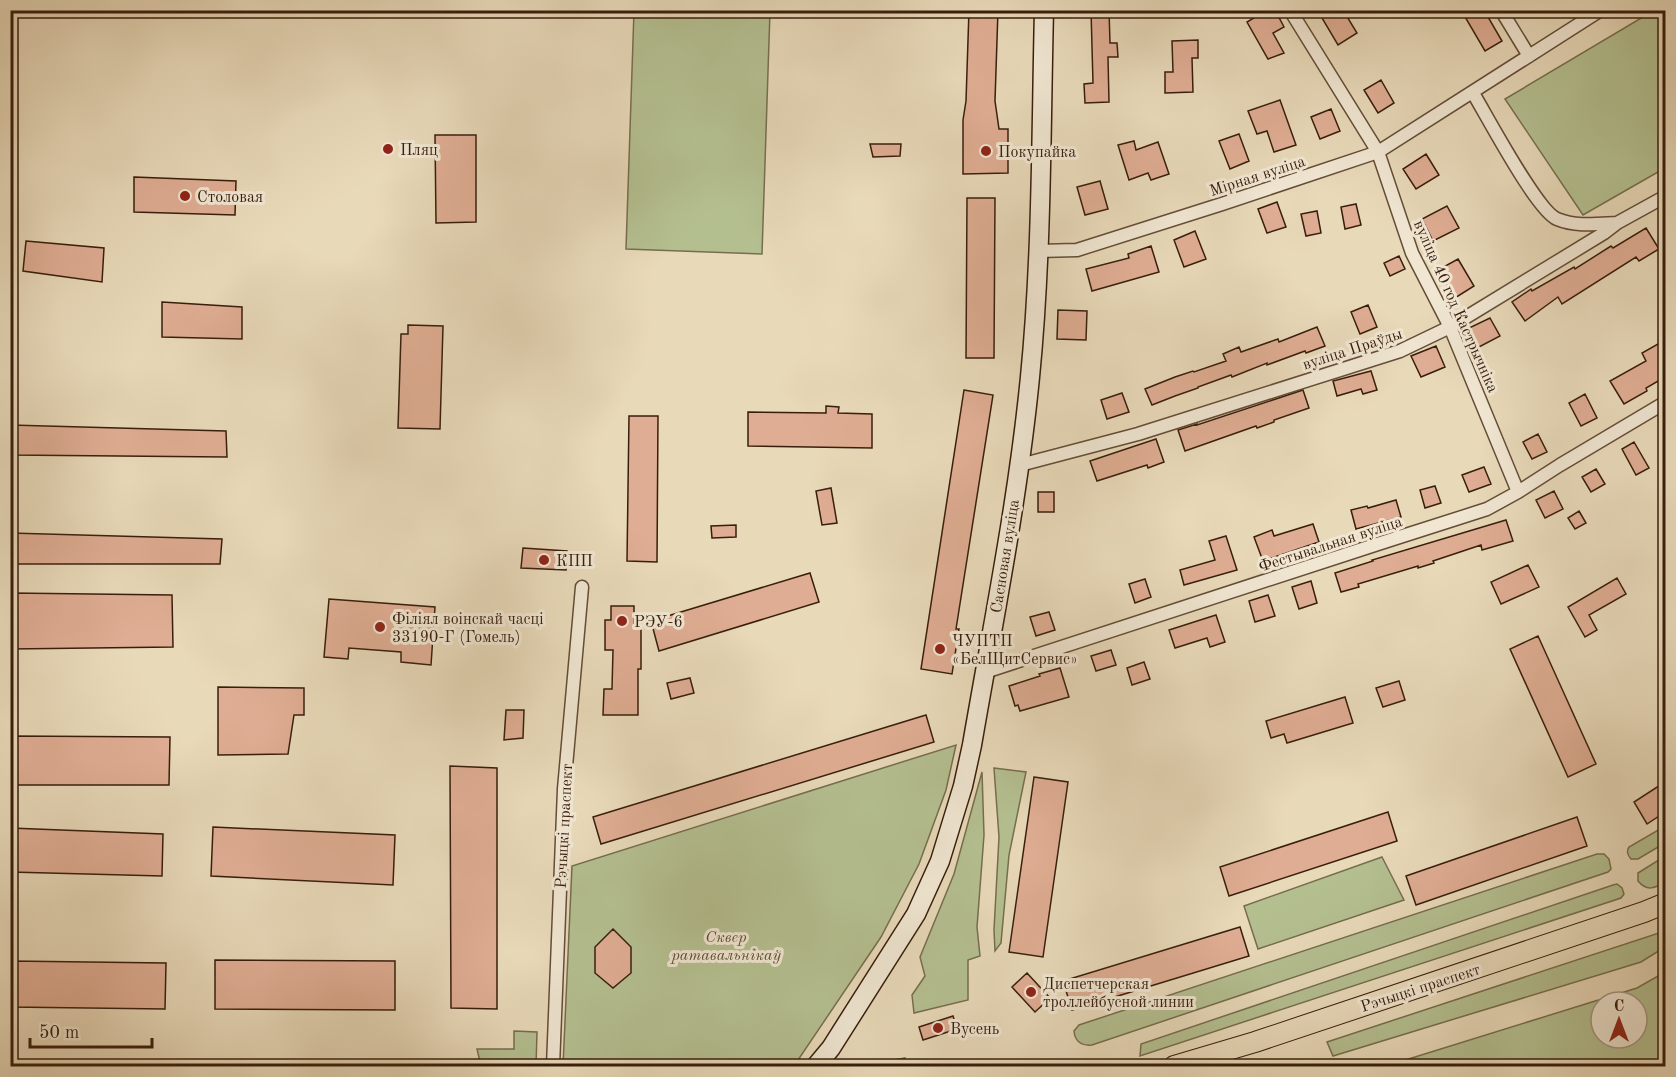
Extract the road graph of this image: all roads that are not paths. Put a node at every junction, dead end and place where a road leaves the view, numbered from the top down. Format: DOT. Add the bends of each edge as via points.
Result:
graph roads {
  1 [pos="1044,10"];
  2 [pos="1290,10"];
  3 [pos="1501,10"];
  4 [pos="1601,10"];
  5 [pos="1529,56"];
  6 [pos="1473,93"];
  7 [pos="1378,152"];
  8 [pos="1665,196"];
  9 [pos="1617,223"];
  10 [pos="1038,251"];
  11 [pos="1450,327"];
  12 [pos="1665,402"];
  13 [pos="1020,465"];
  14 [pos="1518,492"];
  15 [pos="582,587"];
  16 [pos="985,672"];
  17 [pos="1665,903"];
  18 [pos="553,1066"];
  19 [pos="818,1066"];
  20 [pos="1174,1066"];
  1 -- 10 [label="main road, Сасновая вуліца"];
  2 -- 7 [label="street, вуліца 40 год Кастрычніка"];
  3 -- 5 [label="street"];
  4 -- 5 [label="street, Мірная вуліца"];
  5 -- 6 [label="street, Мірная вуліца"];
  6 -- 7 [label="street, Мірная вуліца"];
  6 -- 9 [label="street" via="1535,198 1555,219 1581,224"];
  7 -- 10 [label="street, Мірная вуліца" via="1077,250"];
  7 -- 11 [label="street, вуліца 40 год Кастрычніка" via="1412,253"];
  8 -- 9 [label="street, вуліца Праўды"];
  9 -- 11 [label="street, вуліца Праўды"];
  10 -- 13 [label="main road, Сасновая вуліца"];
  11 -- 13 [label="street, вуліца Праўды" via="1400,351 1138,434"];
  11 -- 14 [label="street, вуліца 40 год Кастрычніка"];
  12 -- 14 [label="street, Фестывальная вуліца"];
  13 -- 16 [label="main road, Сасновая вуліца"];
  14 -- 16 [label="street, Фестывальная вуліца" via="1487,509"];
  15 -- 18 [label="street, Рэчыцкі праспект" via="564,789"];
  16 -- 19 [label="main road, Сасновая вуліца" via="963,786 940,861 916,914"];
  17 -- 20 [label="main road, Рэчыцкі праспект"];
}
